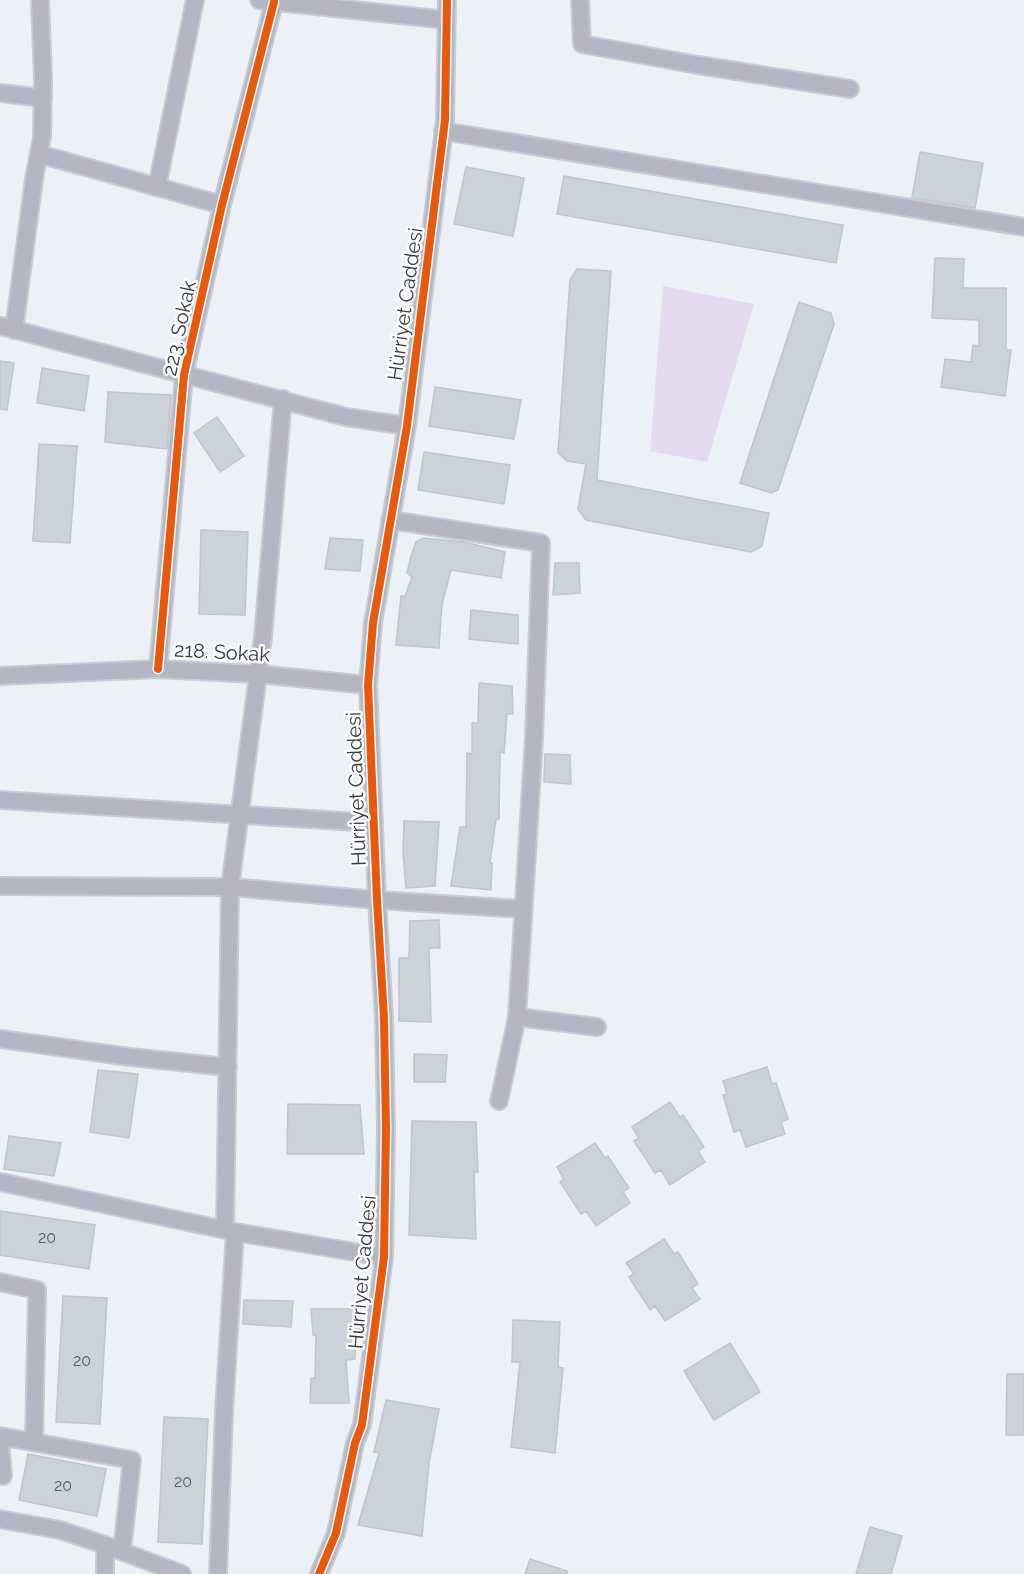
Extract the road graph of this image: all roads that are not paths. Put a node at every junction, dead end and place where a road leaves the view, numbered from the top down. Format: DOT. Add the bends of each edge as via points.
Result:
graph roads {
  1 [pos="40,0"];
  2 [pos="195,0"];
  3 [pos="447,0"];
  4 [pos="580,0"];
  5 [pos="267,1"];
  6 [pos="447,20"];
  7 [pos="850,89"];
  8 [pos="0,93"];
  9 [pos="42,98"];
  10 [pos="443,131"];
  11 [pos="39,154"];
  12 [pos="157,187"];
  13 [pos="222,205"];
  14 [pos="1024,227"];
  15 [pos="7,328"];
  16 [pos="184,375"];
  17 [pos="283,399"];
  18 [pos="407,426"];
  19 [pos="390,520"];
  20 [pos="158,669"];
  21 [pos="258,674"];
  22 [pos="0,676"];
  23 [pos="368,685"];
  24 [pos="0,800"];
  25 [pos="239,814"];
  26 [pos="374,823"];
  27 [pos="0,886"];
  28 [pos="230,887"];
  29 [pos="377,900"];
  30 [pos="523,909"];
  31 [pos="517,1017"];
  32 [pos="597,1027"];
  33 [pos="1,1038"];
  34 [pos="228,1067"];
  35 [pos="499,1101"];
  36 [pos="0,1182"];
  37 [pos="230,1231"];
  38 [pos="384,1257"];
  39 [pos="0,1282"];
  40 [pos="0,1436"];
  41 [pos="0,1441"];
  42 [pos="33,1442"];
  43 [pos="3,1476"];
  44 [pos="0,1519"];
  45 [pos="105,1545"];
  46 [pos="122,1551"];
  47 [pos="105,1574"];
  48 [pos="182,1574"];
  49 [pos="218,1574"];
  50 [pos="319,1574"];
  1 -- 9 [label="street"];
  2 -- 12 [label="street"];
  3 -- 6 [label="street, Hürriyet Caddesi"];
  4 -- 7 [label="street" via="582,44"];
  5 -- 6 [label="street"];
  5 -- 13 [label="street, 223. Sokak"];
  6 -- 10 [label="street, Hürriyet Caddesi"];
  8 -- 9 [label="street"];
  9 -- 11 [label="street"];
  10 -- 14 [label="street"];
  10 -- 18 [label="street, Hürriyet Caddesi"];
  11 -- 12 [label="street"];
  11 -- 15 [label="street"];
  12 -- 13 [label="street"];
  13 -- 16 [label="street, 223. Sokak"];
  15 -- 16 [label="street"];
  16 -- 17 [label="street"];
  16 -- 20 [label="street, 223. Sokak"];
  17 -- 18 [label="street" via="346,417"];
  17 -- 21 [label="street"];
  18 -- 19 [label="street, Hürriyet Caddesi"];
  19 -- 23 [label="street, Hürriyet Caddesi" via="372,623"];
  19 -- 30 [label="street" via="541,543"];
  20 -- 21 [label="street, 218. Sokak"];
  20 -- 22 [label="street, 218. Sokak"];
  21 -- 23 [label="street, 218. Sokak"];
  21 -- 25 [label="street"];
  23 -- 26 [label="street, Hürriyet Caddesi"];
  24 -- 25 [label="street"];
  25 -- 26 [label="street"];
  25 -- 28 [label="street"];
  26 -- 29 [label="street, Hürriyet Caddesi"];
  27 -- 28 [label="street"];
  28 -- 29 [label="street"];
  28 -- 34 [label="street"];
  29 -- 30 [label="street"];
  29 -- 38 [label="street, Hürriyet Caddesi" via="387,1128"];
  30 -- 31 [label="street"];
  31 -- 32 [label="street"];
  31 -- 35 [label="street"];
  33 -- 34 [label="street"];
  34 -- 37 [label="street"];
  36 -- 37 [label="street"];
  37 -- 38 [label="street"];
  37 -- 49 [label="street"];
  38 -- 50 [label="street, Hürriyet Caddesi" via="362,1425 336,1533"];
  39 -- 42 [label="street" via="37,1290"];
  40 -- 42 [label="street"];
  41 -- 43 [label="street"];
  42 -- 46 [label="street" via="132,1460"];
  44 -- 45 [label="street" via="60,1530"];
  45 -- 46 [label="street"];
  45 -- 47 [label="street"];
  46 -- 48 [label="street"];
}
